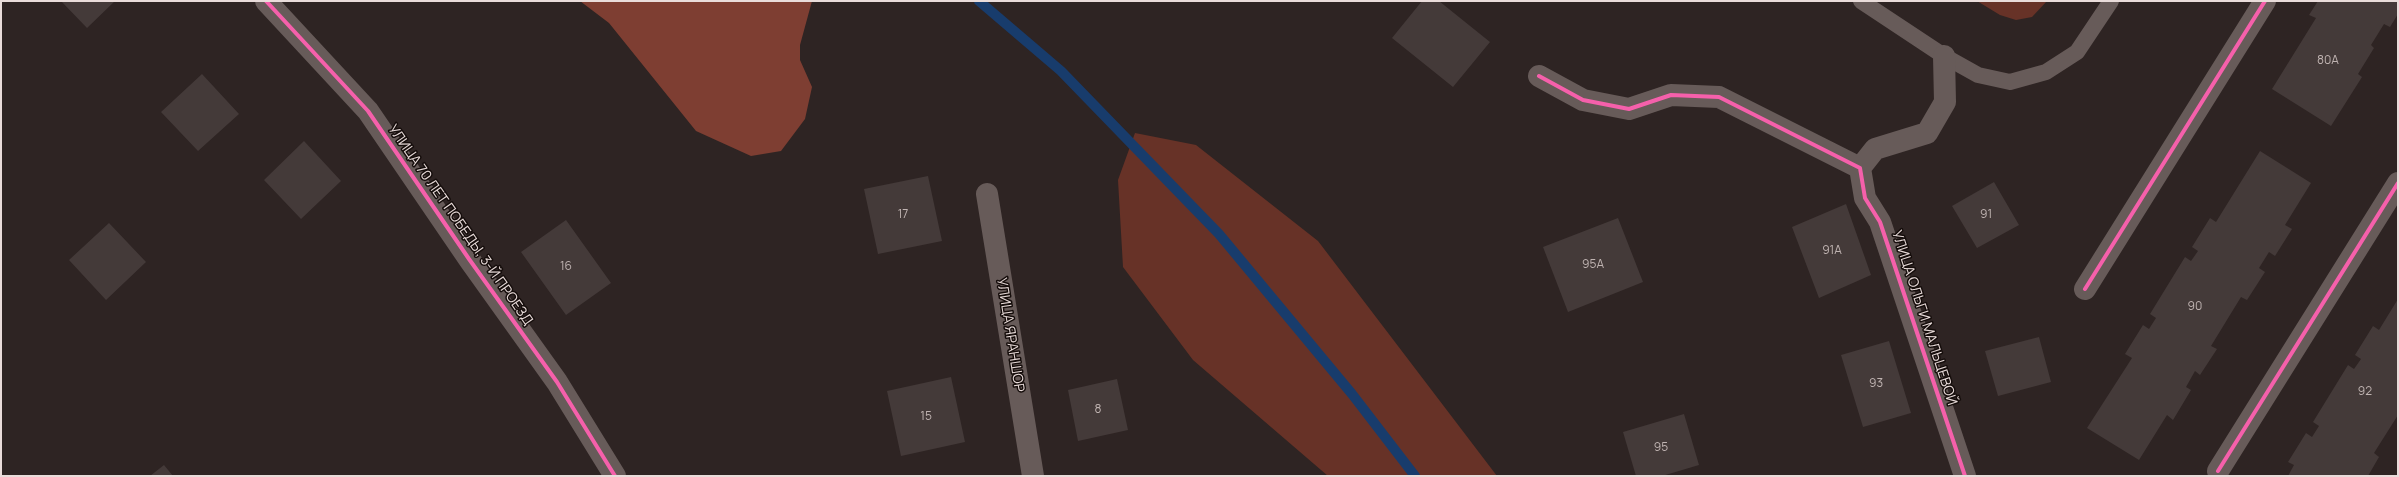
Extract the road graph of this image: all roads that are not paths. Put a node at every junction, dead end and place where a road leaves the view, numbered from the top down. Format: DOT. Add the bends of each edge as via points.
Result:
graph roads {
  1 [pos="266,1"];
  2 [pos="1861,1"];
  3 [pos="2111,1"];
  4 [pos="2264,1"];
  5 [pos="1944,56"];
  6 [pos="1539,76"];
  7 [pos="1860,168"];
  8 [pos="987,194"];
  9 [pos="2395,196"];
  10 [pos="2085,289"];
  11 [pos="2218,472"];
  12 [pos="615,476"];
  13 [pos="1033,476"];
  14 [pos="1965,476"];
  1 -- 12 [label="street, УЛИЦА 70 ЛЕТ ПОБЕДЫ, 3-Й ПРОЕЗД" via="368,111 557,382"];
  2 -- 5 [label="lane"];
  3 -- 5 [label="lane" via="2077,52 2046,72 2010,82 1978,75"];
  4 -- 10 [label="street"];
  5 -- 7 [label="street" via="1945,102 1927,134 1875,149"];
  6 -- 7 [label="street" via="1582,100 1629,109 1670,95 1719,96"];
  7 -- 14 [label="street, УЛИЦА ОЛЬГИ МАЛЬЦЕВОЙ" via="1865,198 1880,222"];
  8 -- 13 [label="street, УЛИЦА ЯРАНШОР"];
  9 -- 11 [label="street"];
}
